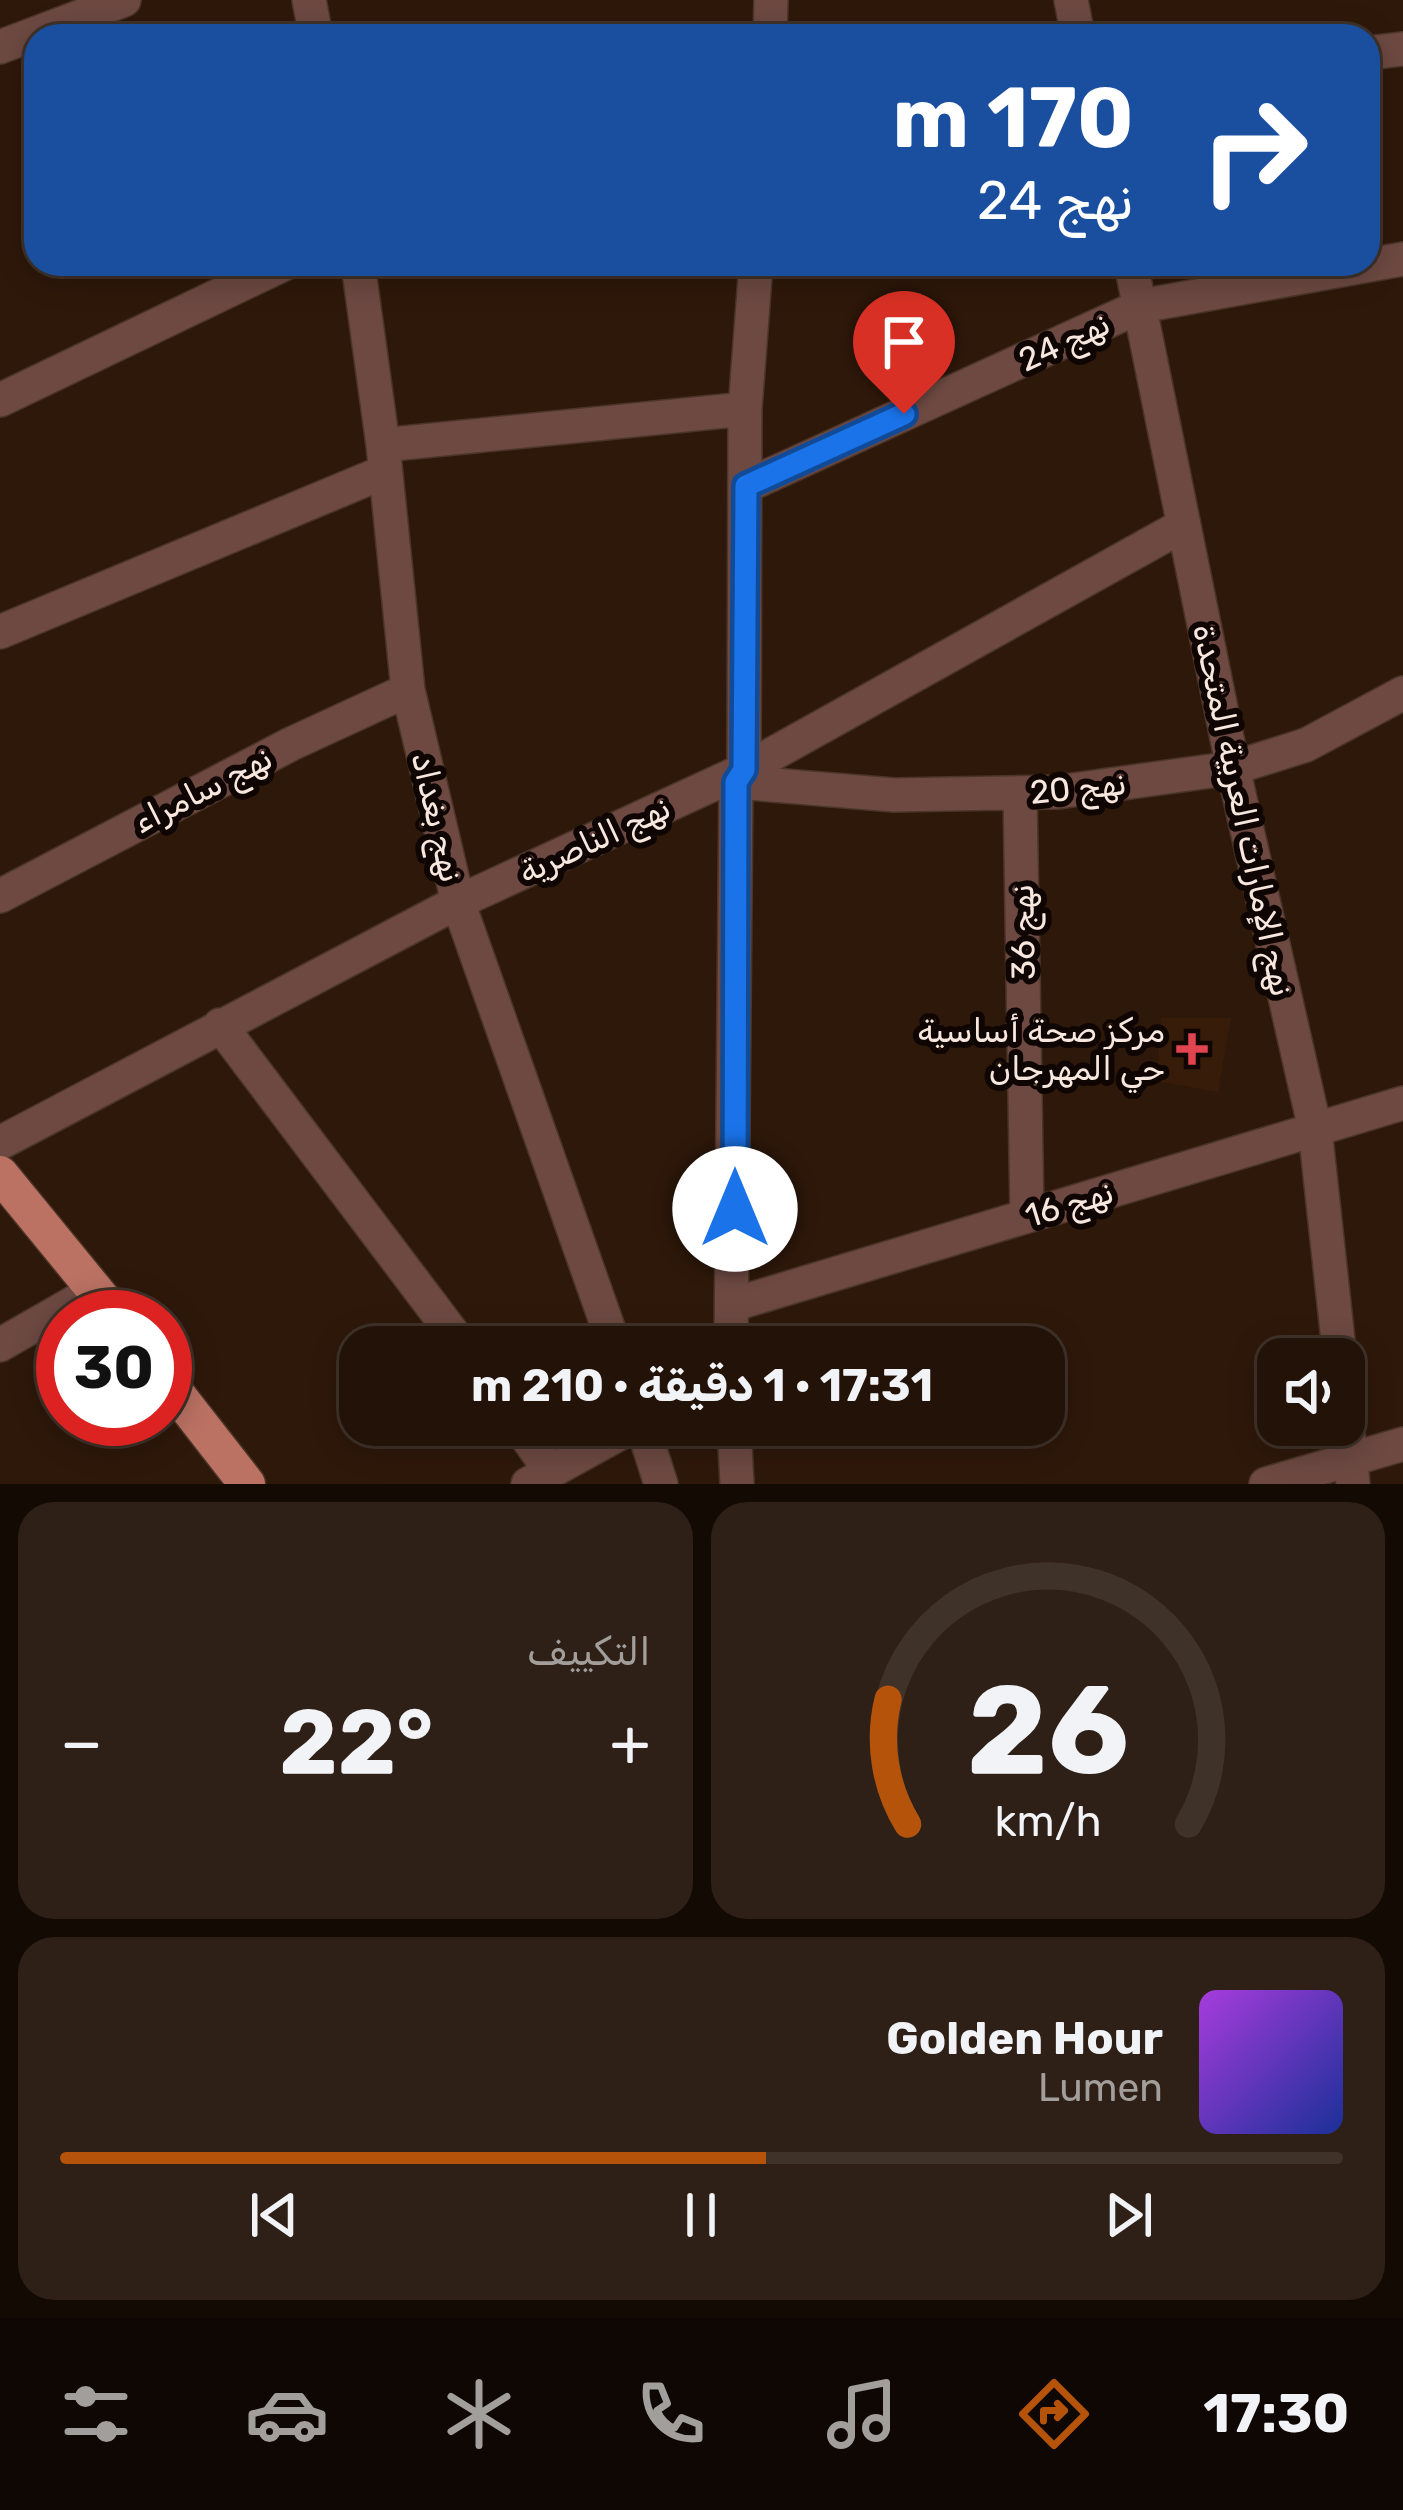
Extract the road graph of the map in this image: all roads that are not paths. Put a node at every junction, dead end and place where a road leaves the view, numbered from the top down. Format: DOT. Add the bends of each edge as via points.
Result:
graph roads {
  1 [pos="124,0"];
  2 [pos="61,24"];
  3 [pos="259,276"];
  4 [pos="360,276"];
  5 [pos="755,276"];
  6 [pos="1133,276"];
  7 [pos="1308,276"];
  8 [pos="1141,306"];
  9 [pos="0,400"];
  10 [pos="745,409"];
  11 [pos="384,458"];
  12 [pos="746,486"];
  13 [pos="1182,526"];
  14 [pos="0,632"];
  15 [pos="408,690"];
  16 [pos="1403,693"];
  17 [pos="1233,767"];
  18 [pos="740,776"];
  19 [pos="1020,794"];
  20 [pos="0,896"];
  21 [pos="458,902"];
  22 [pos="220,1024"];
  23 [pos="1403,1103"];
  24 [pos="1315,1129"];
  25 [pos="0,1143"];
  26 [pos="0,1174"];
  27 [pos="1028,1215"];
  28 [pos="95,1290"];
  29 [pos="735,1304"];
  30 [pos="447,1326"];
  31 [pos="608,1326"];
  32 [pos="733,1326"];
  33 [pos="36,1331"];
  34 [pos="1338,1338"];
  35 [pos="0,1345"];
  36 [pos="192,1414"];
  37 [pos="1403,1444"];
  38 [pos="526,1446"];
  39 [pos="599,1446"];
  40 [pos="647,1446"];
  41 [pos="735,1446"];
  42 [pos="1352,1471"];
  43 [pos="539,1477"];
  44 [pos="247,1484"];
  45 [pos="661,1484"];
  46 [pos="737,1484"];
  47 [pos="1266,1484"];
  1 -- 2 [label="street"];
  3 -- 9 [label="street"];
  4 -- 11 [label="street, نهج بغداد"];
  5 -- 10 [label="street"];
  6 -- 8 [label="street, نهج الإمارات العربية المتحدة"];
  7 -- 8 [label="street, نهج 24"];
  8 -- 12 [label="street, نهج 24"];
  8 -- 13 [label="street, نهج الإمارات العربية المتحدة"];
  10 -- 11 [label="street"];
  10 -- 12 [label="street"];
  11 -- 14 [label="street"];
  11 -- 15 [label="street, نهج بغداد"];
  12 -- 18 [label="street"];
  13 -- 17 [label="street, نهج الإمارات العربية المتحدة"];
  13 -- 18 [label="street, نهج الناصرية"];
  15 -- 20 [label="street, نهج سامراء"];
  15 -- 21 [label="street, نهج بغداد"];
  16 -- 17 [label="street, نهج 20" via="1306,745"];
  17 -- 19 [label="street, نهج 20"];
  17 -- 24 [label="street, نهج الإمارات العربية المتحدة"];
  18 -- 19 [label="street, نهج 20" via="894,795"];
  18 -- 21 [label="street, نهج الناصرية"];
  18 -- 29 [label="street"];
  19 -- 27 [label="street, نهج 36"];
  21 -- 22 [label="street, نهج الناصرية"];
  21 -- 31 [label="street, نهج بغداد"];
  22 -- 25 [label="street, نهج الناصرية"];
  22 -- 30 [label="street"];
  23 -- 24 [label="street, نهج 16"];
  24 -- 27 [label="street, نهج 16"];
  24 -- 34 [label="street, نهج الإمارات العربية المتحدة"];
  26 -- 28 [label="main road"];
  27 -- 29 [label="street, نهج 16"];
  29 -- 32 [label="street"];
  33 -- 35 [label="street"];
  36 -- 44 [label="main road"];
  37 -- 42 [label="street"];
  38 -- 43 [label="street"];
  39 -- 43 [label="street"];
  40 -- 45 [label="street"];
  41 -- 46 [label="street"];
  42 -- 47 [label="street"];
}
